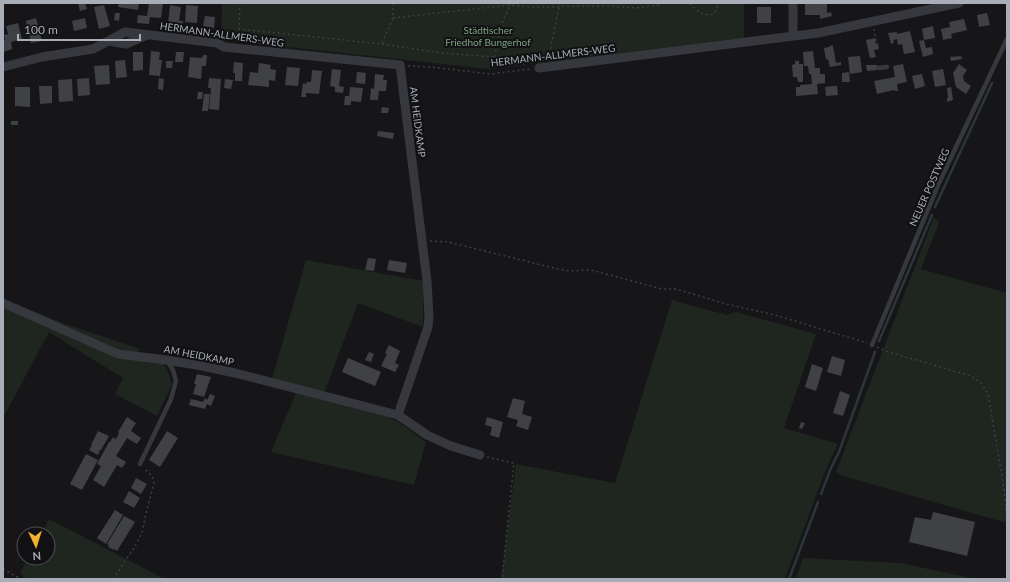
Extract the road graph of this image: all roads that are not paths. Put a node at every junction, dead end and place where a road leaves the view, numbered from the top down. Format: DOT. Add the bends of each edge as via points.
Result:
graph roads {
  1 [pos="793,3"];
  2 [pos="959,3"];
  3 [pos="793,36"];
  4 [pos="1007,39"];
  5 [pos="400,65"];
  6 [pos="3,67"];
  7 [pos="887,67"];
  8 [pos="539,68"];
  9 [pos="878,68"];
  10 [pos="3,303"];
  11 [pos="872,344"];
  12 [pos="166,360"];
  13 [pos="398,415"];
  14 [pos="480,455"];
  15 [pos="140,464"];
  1 -- 3 [label="street"];
  2 -- 3 [label="street, HERMANN-ALLMERS-WEG"];
  3 -- 8 [label="street, HERMANN-ALLMERS-WEG"];
  4 -- 11 [label="lane, NEUER POSTWEG" via="939,183"];
  5 -- 6 [label="street, HERMANN-ALLMERS-WEG" via="224,47 217,42 125,32 93,49 42,57"];
  5 -- 13 [label="street, AM HEIDKAMP" via="427,281 429,316 428,327"];
  7 -- 9 [label="lane"];
  10 -- 12 [label="street, AM HEIDKAMP" via="118,354"];
  12 -- 13 [label="street, AM HEIDKAMP" via="235,373"];
  12 -- 15 [label="lane" via="173,370 176,381 171,399"];
  13 -- 14 [label="street, AM HEIDKAMP" via="427,435"];
}
